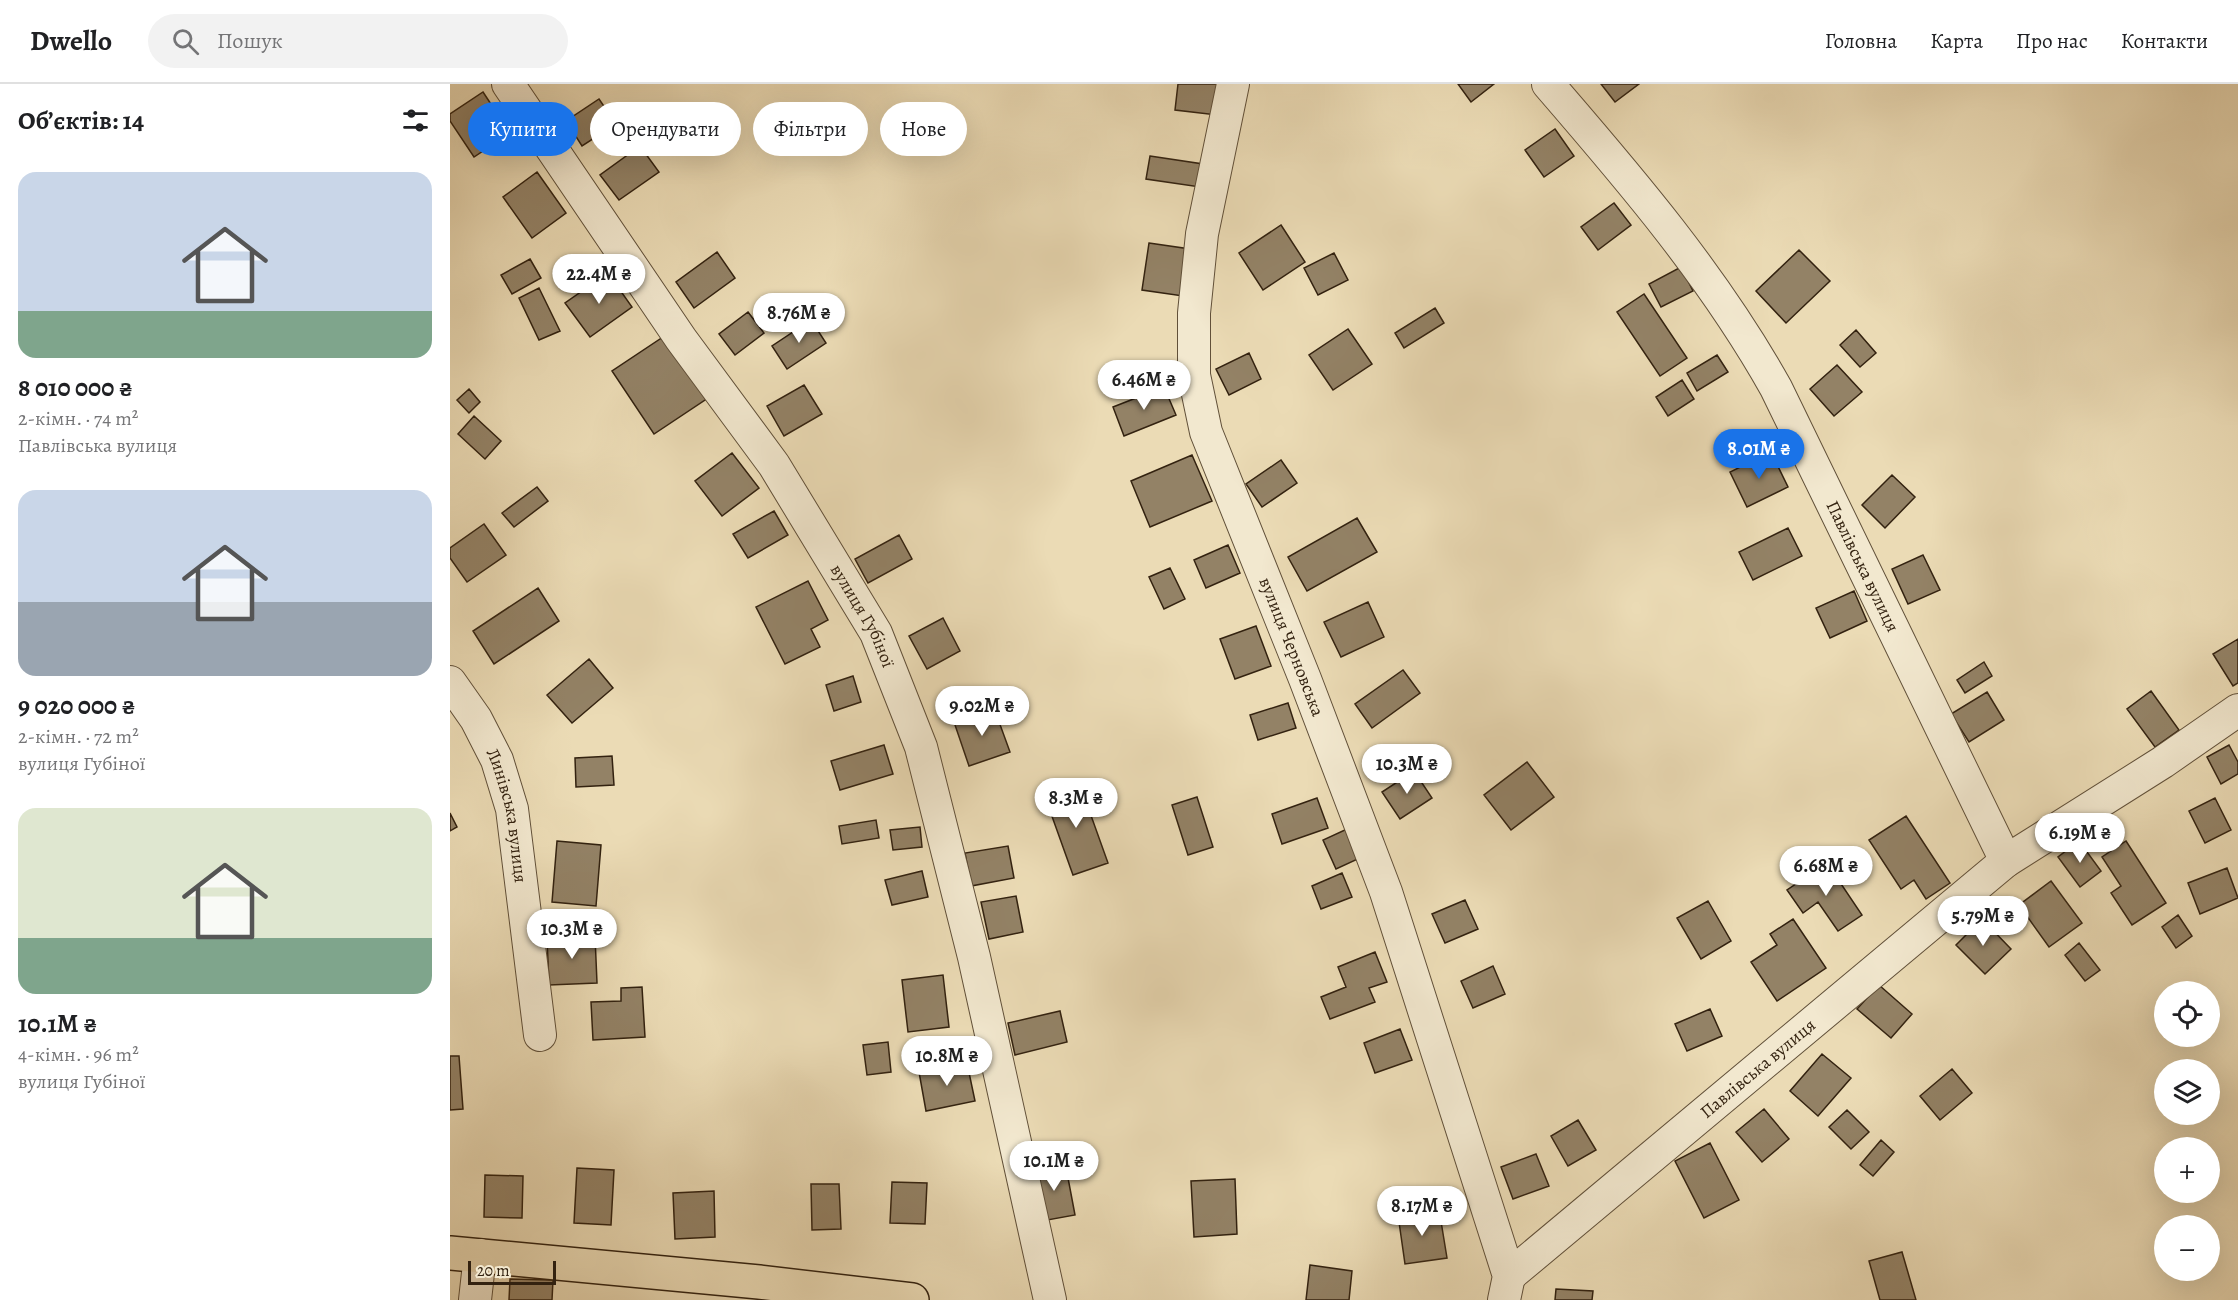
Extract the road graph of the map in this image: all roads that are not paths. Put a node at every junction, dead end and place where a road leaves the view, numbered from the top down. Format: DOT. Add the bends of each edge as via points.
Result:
graph roads {
  1 [pos="508,84"];
  2 [pos="1233,84"];
  3 [pos="1548,84"];
  4 [pos="450,682"];
  5 [pos="2238,710"];
  6 [pos="2006,861"];
  7 [pos="540,1035"];
  8 [pos="465,1254"];
  9 [pos="1507,1288"];
  10 [pos="475,1300"];
  11 [pos="912,1300"];
  12 [pos="1050,1300"];
  1 -- 12 [label="street, вулиця Губіної" via="681,339 774,465 876,633 921,747 974,957"];
  2 -- 9 [label="street, вулиця Черновська" via="1202,234 1194,313 1194,375 1206,432 1386,892"];
  3 -- 6 [label="street, Павлівська вулиця" via="1641,192 1745,333 1776,388"];
  4 -- 7 [label="street, Линівська вулиця" via="476,719 497,760 513,809"];
  5 -- 6 [label="street, Павлівська вулиця"];
  6 -- 9 [label="street, Павлівська вулиця"];
  8 -- 10 [label="street"];
  8 -- 11 [label="main road"];
}
